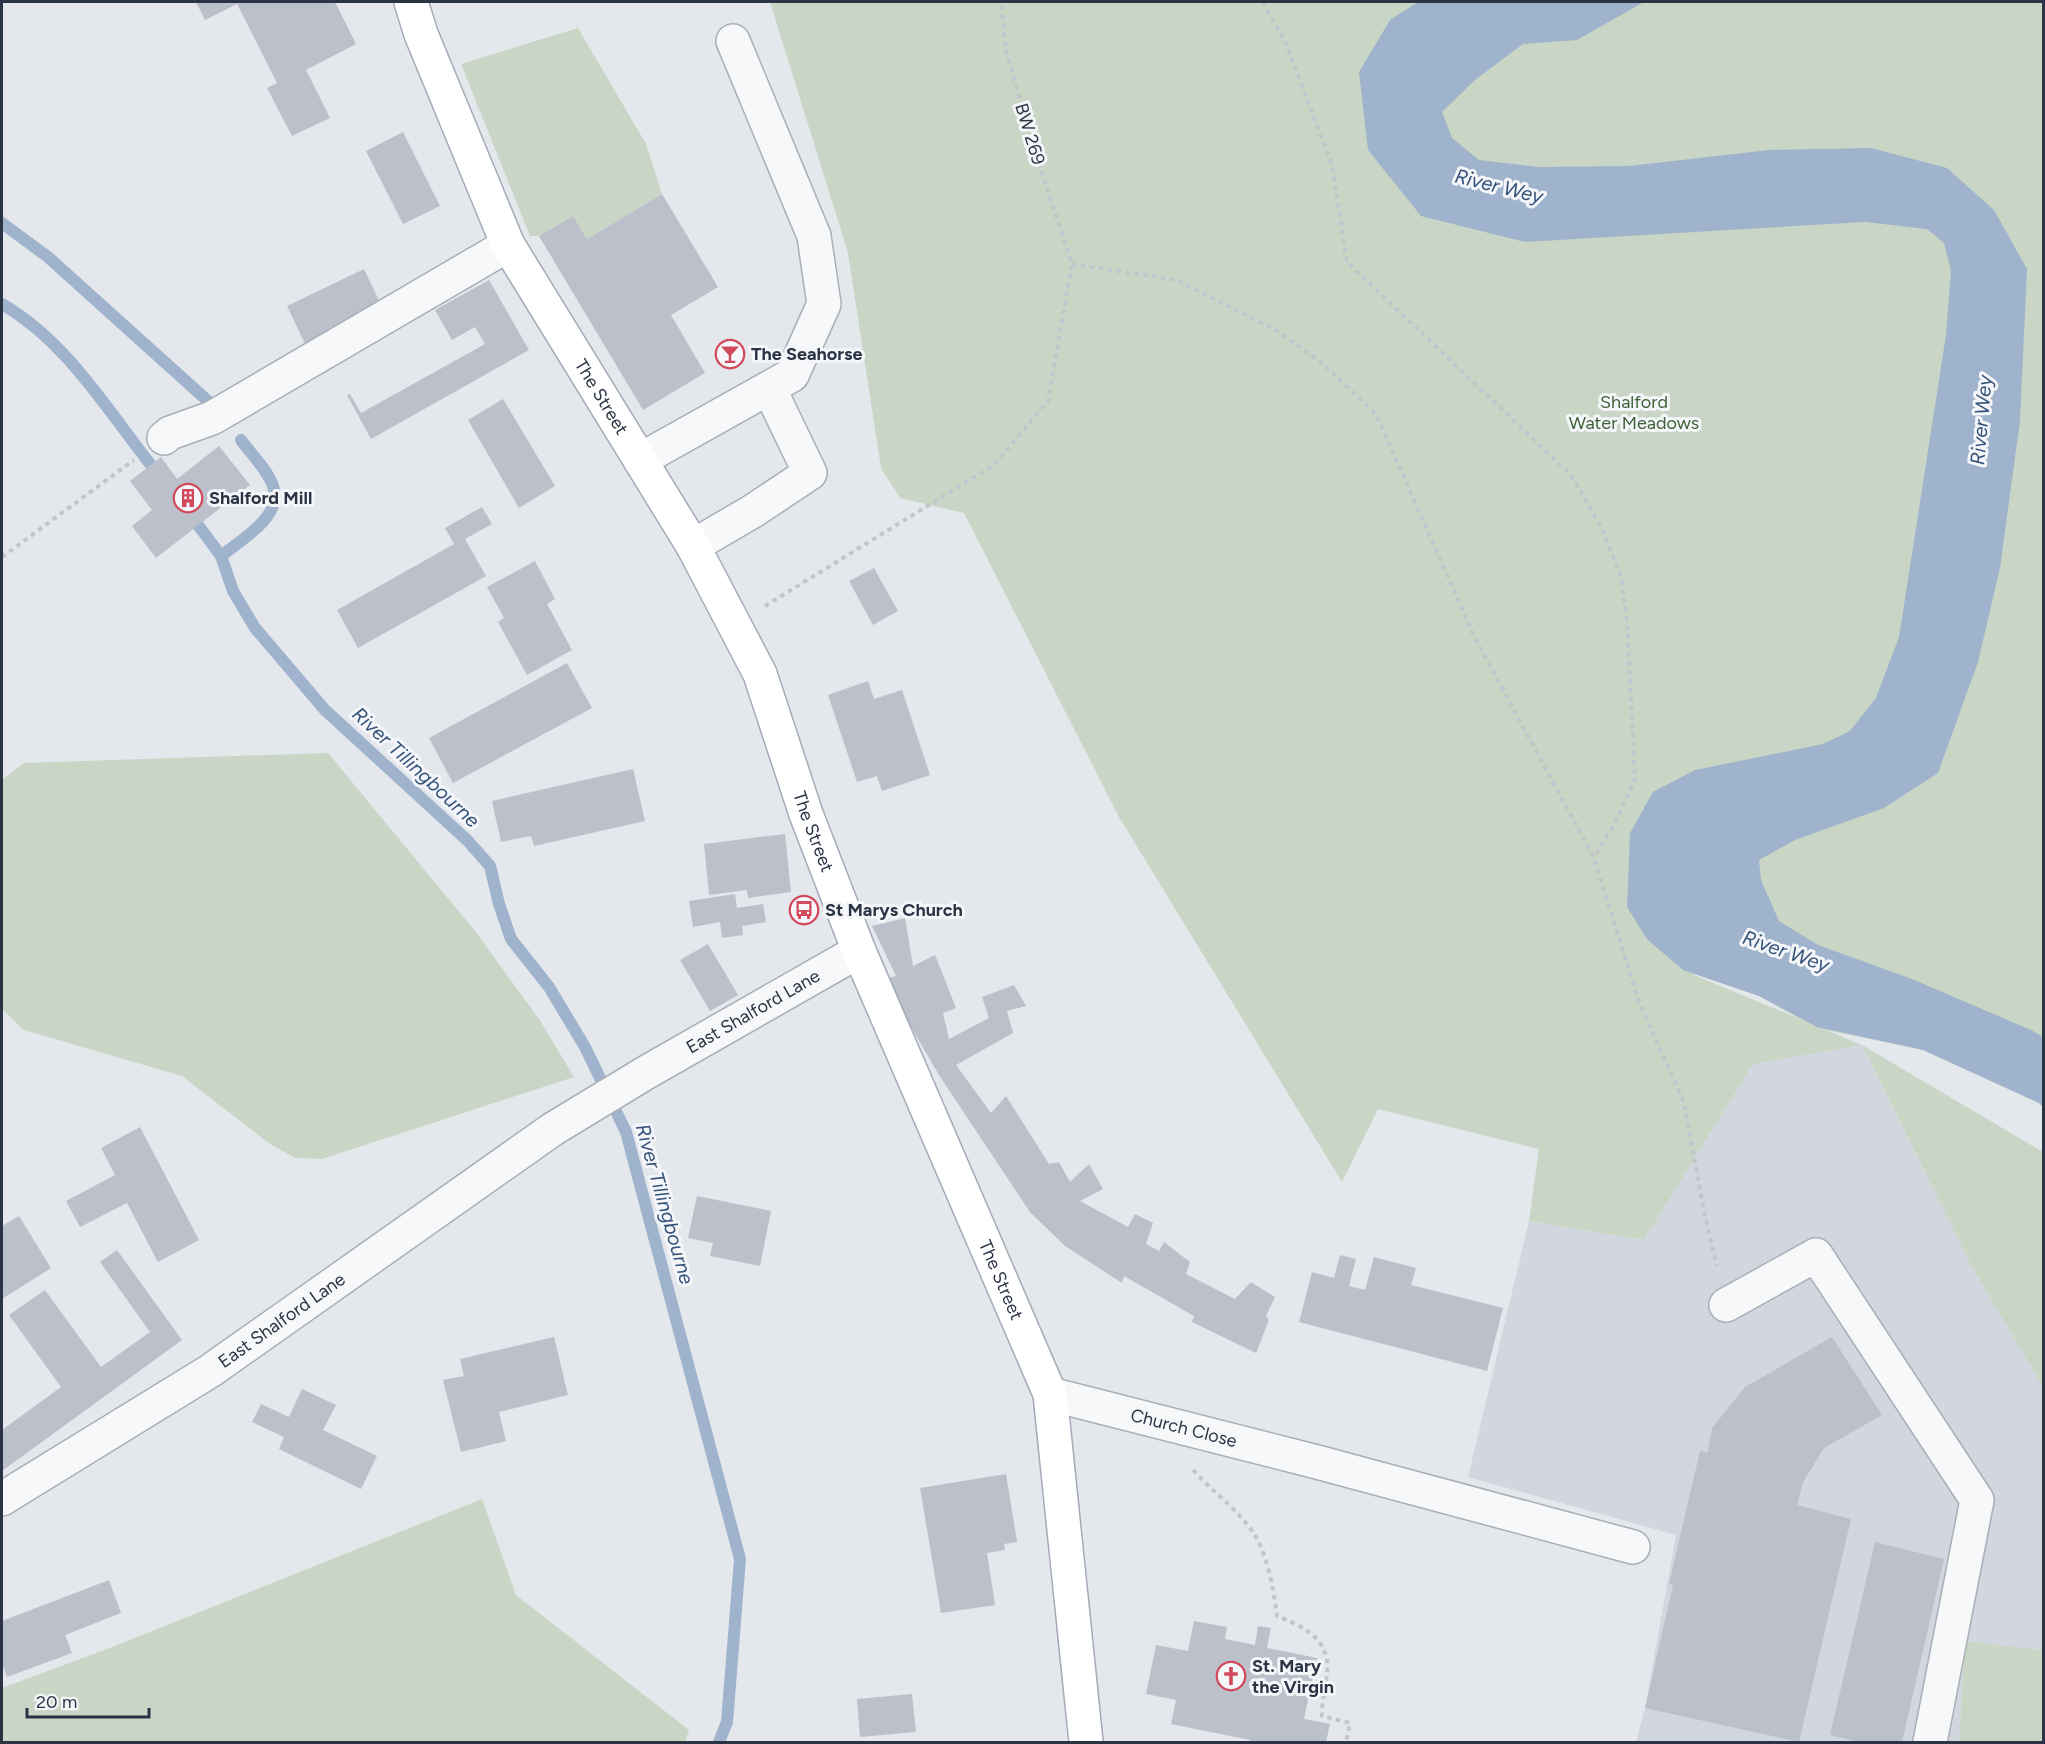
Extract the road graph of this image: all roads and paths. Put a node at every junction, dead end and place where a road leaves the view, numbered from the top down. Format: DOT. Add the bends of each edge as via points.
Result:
graph roads {
  1 [pos="411,2"];
  2 [pos="1001,2"];
  3 [pos="1263,2"];
  4 [pos="733,41"];
  5 [pos="508,245"];
  6 [pos="1072,264"];
  7 [pos="769,388"];
  8 [pos="164,438"];
  9 [pos="640,460"];
  10 [pos="120,470"];
  11 [pos="693,546"];
  12 [pos="2,556"];
  13 [pos="736,624"];
  14 [pos="1594,858"];
  15 [pos="858,951"];
  16 [pos="1726,1305"];
  17 [pos="1050,1394"];
  18 [pos="1188,1429"];
  19 [pos="2,1498"];
  20 [pos="1633,1547"];
  21 [pos="1086,1743"];
  22 [pos="1346,1743"];
  23 [pos="1930,1743"];
  1 -- 5 [label="main road, The Street"];
  2 -- 6 [label="path, BW 269" via="1006,50"];
  3 -- 14 [label="path" via="1285,41 1332,165 1347,262 1571,476 1602,529 1621,577 1627,620 1635,780"];
  4 -- 7 [label="street" via="814,236 824,304 792,375"];
  5 -- 8 [label="street" via="212,418"];
  5 -- 9 [label="main road, The Street"];
  6 -- 13 [label="path" via="1048,401 994,465"];
  6 -- 14 [label="path" via="1177,280 1277,331 1322,363 1376,414 1475,638"];
  7 -- 9 [label="street"];
  7 -- 11 [label="street" via="810,473"];
  9 -- 11 [label="main road, The Street"];
  10 -- 12 [label="path"];
  11 -- 13 [label="main road, The Street"];
  13 -- 15 [label="main road, The Street" via="760,674 806,814"];
  14 -- 16 [label="path" via="1639,1002 1684,1102"];
  15 -- 17 [label="main road, The Street"];
  15 -- 19 [label="street, East Shalford Lane" via="553,1129 210,1371"];
  16 -- 23 [label="street" via="1816,1255 1977,1500"];
  17 -- 18 [label="street, Church Close"];
  17 -- 21 [label="main road, The Street"];
  18 -- 20 [label="street, Church Close"];
  18 -- 22 [label="path" via="1183,1460 1253,1532 1262,1550 1277,1616 1302,1626 1317,1638 1328,1660 1322,1716 1350,1723"];
}
